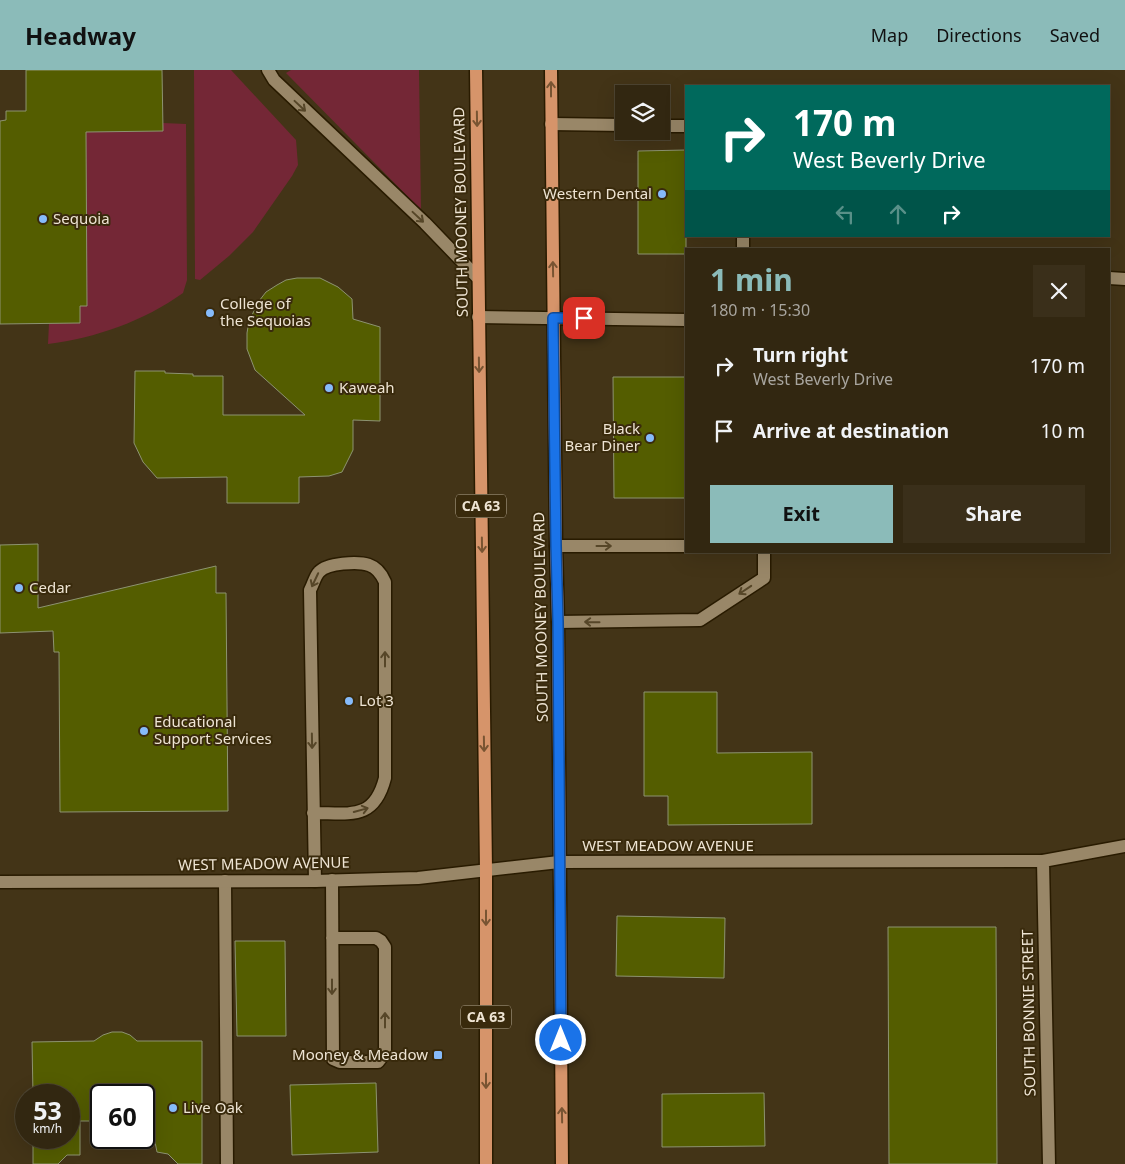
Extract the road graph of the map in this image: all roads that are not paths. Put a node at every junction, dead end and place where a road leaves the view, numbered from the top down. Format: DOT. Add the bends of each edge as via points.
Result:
graph roads {
  1 [pos="268,70"];
  2 [pos="476,70"];
  3 [pos="551,70"];
  4 [pos="551,124"];
  5 [pos="615,125"];
  6 [pos="670,126"];
  7 [pos="685,126"];
  8 [pos="478,278"];
  9 [pos="1110,278"];
  10 [pos="1125,278"];
  11 [pos="478,317"];
  12 [pos="553,318"];
  13 [pos="685,320"];
  14 [pos="556,546"];
  15 [pos="685,546"];
  16 [pos="764,553"];
  17 [pos="558,622"];
  18 [pos="313,813"];
  19 [pos="1125,846"];
  20 [pos="1043,861"];
  21 [pos="559,862"];
  22 [pos="486,870"];
  23 [pos="332,880"];
  24 [pos="225,881"];
  25 [pos="315,881"];
  26 [pos="0,882"];
  27 [pos="332,938"];
  28 [pos="227,1164"];
  29 [pos="486,1164"];
  30 [pos="562,1164"];
  31 [pos="1048,1164"];
  1 -- 8 [label="street, one-way" via="274,80 425,223"];
  2 -- 8 [label="main road, SOUTH MOONEY BOULEVARD / CA 63, one-way"];
  4 -- 3 [label="main road, SOUTH MOONEY BOULEVARD, one-way"];
  4 -- 5 [label="street"];
  12 -- 4 [label="main road, SOUTH MOONEY BOULEVARD, one-way"];
  6 -- 7 [label="street"];
  8 -- 11 [label="main road, SOUTH MOONEY BOULEVARD / CA 63"];
  9 -- 10 [label="street"];
  11 -- 12 [label="street"];
  11 -- 22 [label="main road, SOUTH MOONEY BOULEVARD / CA 63, one-way"];
  12 -- 13 [label="street"];
  12 -- 14 [label="main road, SOUTH MOONEY BOULEVARD"];
  14 -- 15 [label="street, one-way"];
  14 -- 17 [label="main road, SOUTH MOONEY BOULEVARD"];
  16 -- 17 [label="street, one-way" via="764,578 700,620"];
  17 -- 21 [label="main road, SOUTH MOONEY BOULEVARD"];
  18 -- 18 [label="street, one-way" via="356,812 370,808 382,793 385,778 385,582 381,572 369,565 327,566 318,573 310,590"];
  18 -- 25 [label="street"];
  19 -- 20 [label="street, WEST MEADOW AVENUE"];
  20 -- 21 [label="street, WEST MEADOW AVENUE"];
  20 -- 31 [label="street, SOUTH BONNIE STREET"];
  21 -- 22 [label="street, WEST MEADOW AVENUE"];
  30 -- 21 [label="main road, SOUTH MOONEY BOULEVARD, one-way"];
  22 -- 23 [label="street, WEST MEADOW AVENUE" via="418,878"];
  22 -- 29 [label="main road, SOUTH MOONEY BOULEVARD / CA 63, one-way"];
  23 -- 25 [label="street, WEST MEADOW AVENUE"];
  23 -- 27 [label="street"];
  24 -- 25 [label="street, WEST MEADOW AVENUE"];
  24 -- 26 [label="street, WEST MEADOW AVENUE"];
  24 -- 28 [label="street"];
  27 -- 27 [label="street, one-way" via="333,1059 340,1062 378,1062 385,1053 385,947 376,938"];
}
